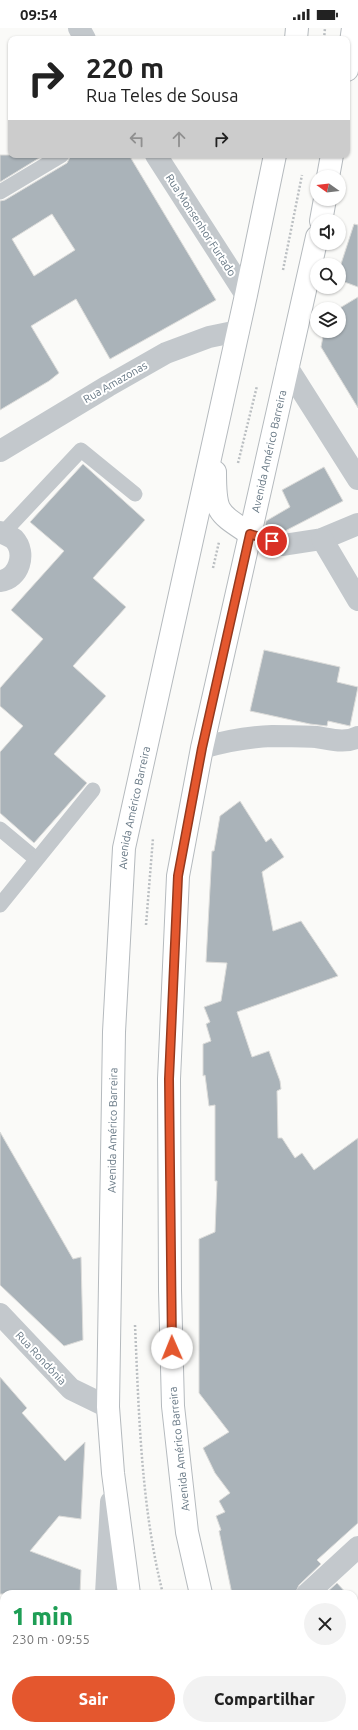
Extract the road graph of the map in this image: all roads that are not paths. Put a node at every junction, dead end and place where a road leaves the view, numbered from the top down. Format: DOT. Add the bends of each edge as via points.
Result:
graph roads {
  1 [pos="353,28"];
  2 [pos="350,49"];
  3 [pos="57,158"];
  4 [pos="158,158"];
  5 [pos="273,158"];
  6 [pos="331,158"];
  7 [pos="329,170"];
  8 [pos="0,192"];
  9 [pos="314,250"];
  10 [pos="246,295"];
  11 [pos="238,331"];
  12 [pos="287,367"];
  13 [pos="215,437"];
  14 [pos="0,450"];
  15 [pos="358,479"];
  16 [pos="135,494"];
  17 [pos="358,524"];
  18 [pos="1,533"];
  19 [pos="250,534"];
  20 [pos="322,540"];
  21 [pos="0,581"];
  22 [pos="358,600"];
  23 [pos="358,737"];
  24 [pos="202,748"];
  25 [pos="93,790"];
  26 [pos="0,829"];
  27 [pos="36,859"];
  28 [pos="0,904"];
  29 [pos="0,1314"];
  30 [pos="108,1407"];
  31 [pos="113,1473"];
  32 [pos="358,1547"];
  33 [pos="106,1590"];
  34 [pos="128,1590"];
  35 [pos="200,1590"];
  36 [pos="311,1590"];
  1 -- 2 [label="main road"];
  3 -- 8 [label="lane"];
  4 -- 10 [label="street, Rua Monsenhor Furtado"];
  5 -- 10 [label="main road, Avenida Américo Barreira"];
  6 -- 7 [label="main road"];
  9 -- 12 [label="main road, Avenida Américo Barreira"];
  10 -- 11 [label="main road, Avenida Américo Barreira"];
  11 -- 13 [label="main road, Avenida Américo Barreira"];
  11 -- 14 [label="street, Rua Amazonas" via="209,337 166,353"];
  12 -- 15 [label="street"];
  12 -- 19 [label="main road, Avenida Américo Barreira"];
  13 -- 19 [label="main road" via="216,500 225,516"];
  13 -- 30 [label="main road, Avenida Américo Barreira" via="124,848 114,1032"];
  16 -- 18 [label="lane" via="81,450"];
  17 -- 20 [label="street"];
  18 -- 21 [label="street" via="14,540 19,547 20,563 11,577"];
  19 -- 20 [label="street" via="282,545"];
  19 -- 24 [label="main road, Avenida Américo Barreira"];
  20 -- 22 [label="street"];
  23 -- 24 [label="street" via="340,741 315,737 271,736 232,740"];
  24 -- 35 [label="main road, Avenida Américo Barreira" via="178,876 169,1079 173,1406 187,1532"];
  25 -- 27 [label="lane"];
  26 -- 27 [label="lane"];
  27 -- 28 [label="lane"];
  29 -- 30 [label="street, Rua Rondônia" via="71,1389"];
  30 -- 31 [label="main road, Avenida Américo Barreira"];
  31 -- 33 [label="street, Avenida Américo Barreira"];
  31 -- 34 [label="main road, Avenida Américo Barreira"];
  32 -- 36 [label="street"];
}
